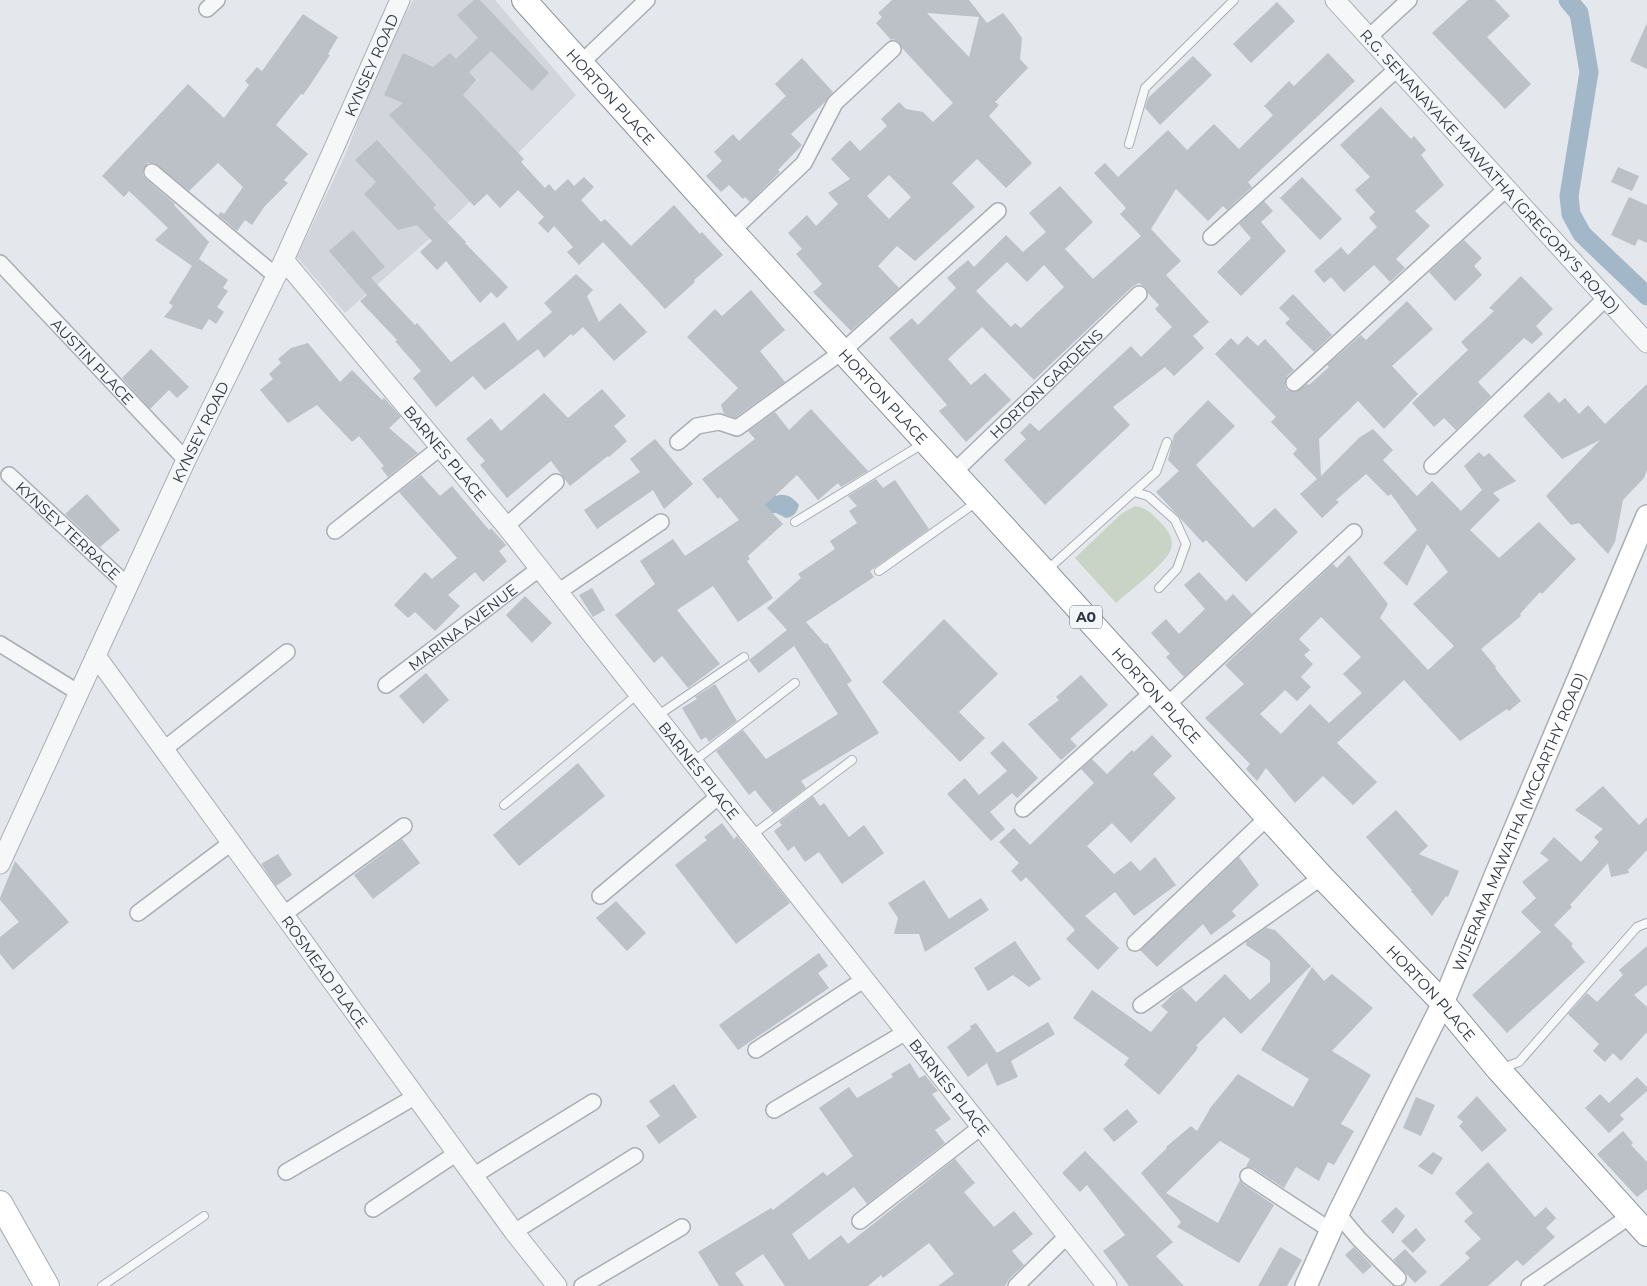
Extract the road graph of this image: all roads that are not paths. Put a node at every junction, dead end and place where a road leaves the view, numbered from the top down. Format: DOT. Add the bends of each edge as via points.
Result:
graph roads {
  1 [pos="400,0"];
  2 [pos="647,0"];
  3 [pos="1234,0"];
  4 [pos="1335,0"];
  5 [pos="1409,0"];
  6 [pos="527,1"];
  7 [pos="1369,37"];
  8 [pos="893,49"];
  9 [pos="580,64"];
  10 [pos="1398,68"];
  11 [pos="1130,144"];
  12 [pos="152,172"];
  13 [pos="1506,189"];
  14 [pos="998,211"];
  15 [pos="732,231"];
  16 [pos="1211,237"];
  17 [pos="0,263"];
  18 [pos="280,268"];
  19 [pos="1139,294"];
  20 [pos="1605,299"];
  21 [pos="1647,343"];
  22 [pos="843,351"];
  23 [pos="1294,383"];
  24 [pos="678,442"];
  25 [pos="925,442"];
  26 [pos="1167,442"];
  27 [pos="440,447"];
  28 [pos="186,460"];
  29 [pos="1432,466"];
  30 [pos="953,473"];
  31 [pos="9,475"];
  32 [pos="556,482"];
  33 [pos="1134,492"];
  34 [pos="979,500"];
  35 [pos="1647,516"];
  36 [pos="662,522"];
  37 [pos="795,522"];
  38 [pos="506,526"];
  39 [pos="334,531"];
  40 [pos="1354,532"];
  41 [pos="540,568"];
  42 [pos="879,571"];
  43 [pos="1045,572"];
  44 [pos="127,585"];
  45 [pos="1158,588"];
  46 [pos="558,592"];
  47 [pos="0,644"];
  48 [pos="287,652"];
  49 [pos="96,656"];
  50 [pos="744,657"];
  51 [pos="795,683"];
  52 [pos="386,685"];
  53 [pos="79,693"];
  54 [pos="639,693"];
  55 [pos="1160,699"];
  56 [pos="657,716"];
  57 [pos="162,750"];
  58 [pos="852,760"];
  59 [pos="693,762"];
  60 [pos="719,796"];
  61 [pos="504,805"];
  62 [pos="1023,809"];
  63 [pos="1268,817"];
  64 [pos="404,826"];
  65 [pos="751,836"];
  66 [pos="231,843"];
  67 [pos="0,864"];
  68 [pos="1322,878"];
  69 [pos="600,896"];
  70 [pos="138,913"];
  71 [pos="284,914"];
  72 [pos="1647,923"];
  73 [pos="1135,943"];
  74 [pos="865,979"];
  75 [pos="1443,1003"];
  76 [pos="1141,1005"];
  77 [pos="906,1032"];
  78 [pos="756,1050"];
  79 [pos="1498,1069"];
  80 [pos="416,1096"];
  81 [pos="593,1102"];
  82 [pos="774,1110"];
  83 [pos="981,1127"];
  84 [pos="457,1153"];
  85 [pos="635,1156"];
  86 [pos="286,1172"];
  87 [pos="473,1176"];
  88 [pos="1248,1176"];
  89 [pos="0,1203"];
  90 [pos="373,1209"];
  91 [pos="204,1216"];
  92 [pos="1630,1216"];
  93 [pos="860,1221"];
  94 [pos="1334,1222"];
  95 [pos="682,1228"];
  96 [pos="514,1232"];
  97 [pos="1647,1234"];
  98 [pos="1067,1236"];
  99 [pos="1398,1278"];
  100 [pos="47,1286"];
  101 [pos="102,1286"];
  102 [pos="557,1286"];
  103 [pos="582,1286"];
  104 [pos="1016,1286"];
  105 [pos="1107,1286"];
  106 [pos="1306,1286"];
  107 [pos="1528,1286"];
  1 -- 18 [label="street, KYNSEY ROAD"];
  2 -- 9 [label="street"];
  3 -- 11 [label="lane" via="1145,88"];
  4 -- 7 [label="street, R.G. SENANAYAKE MAWATHA (GREGORY'S ROAD)"];
  5 -- 7 [label="street"];
  6 -- 9 [label="main road, HORTON PLACE / A0"];
  7 -- 10 [label="street, R.G. SENANAYAKE MAWATHA (GREGORY'S ROAD)"];
  8 -- 15 [label="street" via="835,104 804,163"];
  9 -- 15 [label="main road, HORTON PLACE / A0"];
  10 -- 13 [label="street, R.G. SENANAYAKE MAWATHA (GREGORY'S ROAD)"];
  10 -- 16 [label="street"];
  12 -- 18 [label="street"];
  13 -- 20 [label="street, R.G. SENANAYAKE MAWATHA (GREGORY'S ROAD)"];
  13 -- 23 [label="street"];
  14 -- 22 [label="street"];
  15 -- 22 [label="main road, HORTON PLACE / A0"];
  17 -- 28 [label="street, AUSTIN PLACE"];
  18 -- 27 [label="street, BARNES PLACE"];
  18 -- 28 [label="street, KYNSEY ROAD"];
  19 -- 30 [label="street, HORTON GARDENS"];
  20 -- 21 [label="street, R.G. SENANAYAKE MAWATHA (GREGORY'S ROAD)"];
  20 -- 29 [label="street"];
  22 -- 24 [label="street" via="737,428 719,422 697,426"];
  22 -- 25 [label="main road, HORTON PLACE / A0"];
  25 -- 30 [label="main road, HORTON PLACE / A0"];
  25 -- 37 [label="lane"];
  26 -- 33 [label="lane" via="1156,472"];
  27 -- 38 [label="street, BARNES PLACE"];
  27 -- 39 [label="street"];
  28 -- 44 [label="street, KYNSEY ROAD"];
  30 -- 34 [label="main road, HORTON PLACE / A0"];
  31 -- 44 [label="street, KYNSEY TERRACE"];
  32 -- 38 [label="street"];
  33 -- 43 [label="lane"];
  33 -- 45 [label="lane" via="1148,496 1176,520 1186,544 1176,569"];
  34 -- 42 [label="lane"];
  34 -- 43 [label="main road, HORTON PLACE / A0"];
  35 -- 75 [label="main road, WIJERAMA MAWATHA (MCCARTHY ROAD)"];
  36 -- 46 [label="street"];
  38 -- 41 [label="street, BARNES PLACE"];
  40 -- 55 [label="street"];
  41 -- 46 [label="street, BARNES PLACE"];
  41 -- 52 [label="street, MARINA AVENUE"];
  43 -- 55 [label="main road, HORTON PLACE / A0"];
  44 -- 49 [label="street, KYNSEY ROAD"];
  46 -- 54 [label="street, BARNES PLACE"];
  47 -- 53 [label="street"];
  48 -- 57 [label="street"];
  49 -- 53 [label="street, KYNSEY ROAD"];
  49 -- 57 [label="street, ROSMEAD PLACE"];
  50 -- 56 [label="lane"];
  51 -- 59 [label="lane"];
  53 -- 67 [label="street, KYNSEY ROAD"];
  54 -- 56 [label="street, BARNES PLACE"];
  54 -- 61 [label="lane"];
  55 -- 62 [label="street"];
  55 -- 63 [label="main road, HORTON PLACE / A0"];
  56 -- 59 [label="street, BARNES PLACE"];
  57 -- 66 [label="street, ROSMEAD PLACE"];
  58 -- 65 [label="lane"];
  59 -- 60 [label="street, BARNES PLACE"];
  60 -- 65 [label="street, BARNES PLACE"];
  60 -- 69 [label="street"];
  63 -- 68 [label="main road, HORTON PLACE / A0"];
  63 -- 73 [label="street"];
  64 -- 71 [label="street"];
  65 -- 74 [label="street, BARNES PLACE"];
  66 -- 70 [label="street"];
  66 -- 71 [label="street, ROSMEAD PLACE"];
  68 -- 75 [label="main road, HORTON PLACE / A0"];
  68 -- 76 [label="street"];
  71 -- 80 [label="street, ROSMEAD PLACE"];
  72 -- 79 [label="lane" via="1637,926 1519,1062"];
  74 -- 77 [label="street, BARNES PLACE"];
  74 -- 78 [label="street"];
  75 -- 79 [label="main road, HORTON PLACE / A0"];
  75 -- 94 [label="main road, WIJERAMA MAWATHA (MCCARTHY ROAD)"];
  77 -- 82 [label="street"];
  77 -- 83 [label="street, BARNES PLACE"];
  79 -- 92 [label="main road, HORTON PLACE / A0"];
  80 -- 84 [label="street, ROSMEAD PLACE"];
  80 -- 86 [label="street"];
  81 -- 87 [label="street"];
  83 -- 93 [label="street"];
  83 -- 98 [label="street, BARNES PLACE"];
  84 -- 87 [label="street, ROSMEAD PLACE"];
  84 -- 90 [label="street"];
  85 -- 96 [label="street"];
  87 -- 96 [label="street, ROSMEAD PLACE"];
  88 -- 94 [label="street"];
  89 -- 100 [label="main road"];
  91 -- 101 [label="lane"];
  92 -- 97 [label="main road, HORTON PLACE / A0"];
  92 -- 107 [label="street"];
  94 -- 99 [label="street" via="1359,1239"];
  94 -- 106 [label="main road, WIJERAMA MAWATHA (MCCARTHY ROAD)"];
  95 -- 103 [label="street"];
  96 -- 102 [label="street, ROSMEAD PLACE"];
  98 -- 104 [label="street"];
  98 -- 105 [label="street, BARNES PLACE"];
}
